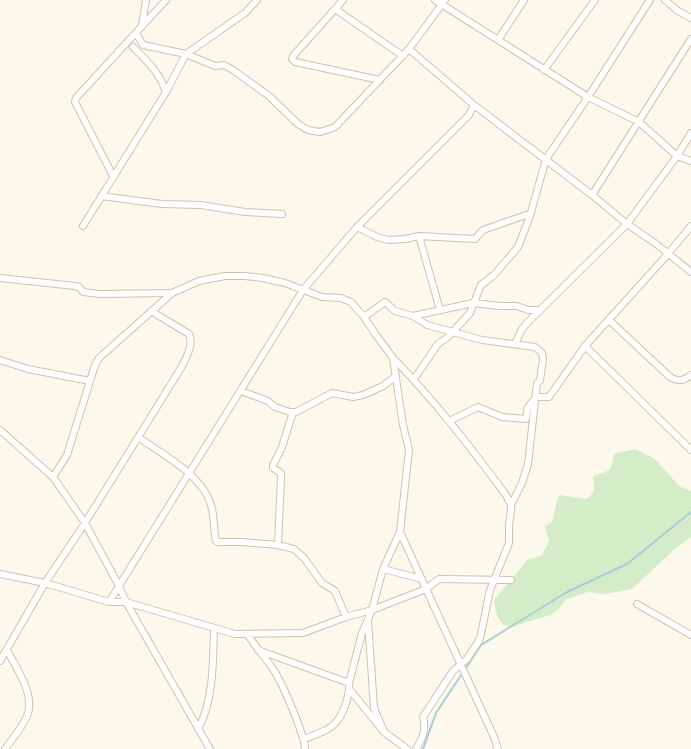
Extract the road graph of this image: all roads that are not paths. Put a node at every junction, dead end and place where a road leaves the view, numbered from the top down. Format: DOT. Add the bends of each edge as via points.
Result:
graph roads {
  1 [pos="146,0"];
  2 [pos="166,0"];
  3 [pos="257,0"];
  4 [pos="343,0"];
  5 [pos="435,0"];
  6 [pos="524,0"];
  7 [pos="594,0"];
  8 [pos="650,0"];
  9 [pos="665,0"];
  10 [pos="444,2"];
  11 [pos="335,9"];
  12 [pos="691,18"];
  13 [pos="142,26"];
  14 [pos="136,32"];
  15 [pos="691,39"];
  16 [pos="498,40"];
  17 [pos="143,45"];
  18 [pos="133,47"];
  19 [pos="409,49"];
  20 [pos="119,51"];
  21 [pos="186,54"];
  22 [pos="403,56"];
  23 [pos="544,70"];
  24 [pos="380,80"];
  25 [pos="166,92"];
  26 [pos="588,97"];
  27 [pos="474,105"];
  28 [pos="639,122"];
  29 [pos="691,133"];
  30 [pos="677,156"];
  31 [pos="546,159"];
  32 [pos="691,161"];
  33 [pos="113,176"];
  34 [pos="592,194"];
  35 [pos="101,196"];
  36 [pos="282,214"];
  37 [pos="530,216"];
  38 [pos="627,224"];
  39 [pos="83,226"];
  40 [pos="691,226"];
  41 [pos="357,227"];
  42 [pos="419,236"];
  43 [pos="668,254"];
  44 [pos="691,272"];
  45 [pos="0,278"];
  46 [pos="303,290"];
  47 [pos="172,293"];
  48 [pos="473,303"];
  49 [pos="440,310"];
  50 [pos="540,310"];
  51 [pos="151,311"];
  52 [pos="364,316"];
  53 [pos="413,316"];
  54 [pos="609,320"];
  55 [pos="452,332"];
  56 [pos="515,344"];
  57 [pos="585,346"];
  58 [pos="394,358"];
  59 [pos="0,360"];
  60 [pos="691,375"];
  61 [pos="396,376"];
  62 [pos="414,380"];
  63 [pos="90,381"];
  64 [pos="241,391"];
  65 [pos="536,397"];
  66 [pos="293,412"];
  67 [pos="450,421"];
  68 [pos="0,430"];
  69 [pos="138,438"];
  70 [pos="691,450"];
  71 [pos="190,474"];
  72 [pos="53,477"];
  73 [pos="511,505"];
  74 [pos="85,523"];
  75 [pos="400,532"];
  76 [pos="278,545"];
  77 [pos="383,569"];
  78 [pos="0,574"];
  79 [pos="422,579"];
  80 [pos="494,580"];
  81 [pos="511,580"];
  82 [pos="45,583"];
  83 [pos="119,586"];
  84 [pos="426,588"];
  85 [pos="109,602"];
  86 [pos="126,602"];
  87 [pos="637,604"];
  88 [pos="372,610"];
  89 [pos="346,617"];
  90 [pos="368,617"];
  91 [pos="214,628"];
  92 [pos="248,634"];
  93 [pos="691,635"];
  94 [pos="257,649"];
  95 [pos="7,650"];
  96 [pos="0,661"];
  97 [pos="460,664"];
  98 [pos="349,686"];
  99 [pos="198,730"];
  100 [pos="384,732"];
  101 [pos="304,740"];
  102 [pos="5,749"];
  103 [pos="210,749"];
  104 [pos="305,749"];
  105 [pos="407,749"];
  106 [pos="416,749"];
  107 [pos="498,749"];
  1 -- 13 [label="street"];
  2 -- 13 [label="street"];
  3 -- 21 [label="street" via="245,13"];
  4 -- 11 [label="street"];
  5 -- 10 [label="street"];
  6 -- 16 [label="street"];
  7 -- 23 [label="street"];
  8 -- 26 [label="street"];
  9 -- 12 [label="street"];
  10 -- 16 [label="street"];
  10 -- 19 [label="street"];
  11 -- 22 [label="street"];
  11 -- 24 [label="street" via="292,59"];
  13 -- 14 [label="street"];
  14 -- 17 [label="street"];
  14 -- 20 [label="street"];
  15 -- 28 [label="street"];
  16 -- 23 [label="street"];
  17 -- 18 [label="street"];
  17 -- 21 [label="street"];
  18 -- 20 [label="street"];
  18 -- 25 [label="street" via="158,73"];
  19 -- 22 [label="street"];
  19 -- 27 [label="street"];
  20 -- 33 [label="street" via="75,102"];
  21 -- 24 [label="street" via="234,70 269,96 298,124 314,132 335,127"];
  21 -- 25 [label="street"];
  22 -- 24 [label="street"];
  23 -- 26 [label="street"];
  25 -- 33 [label="street"];
  26 -- 28 [label="street"];
  26 -- 31 [label="street"];
  27 -- 31 [label="street"];
  27 -- 41 [label="street" via="469,114"];
  28 -- 30 [label="street"];
  28 -- 34 [label="street"];
  29 -- 30 [label="street"];
  30 -- 32 [label="street"];
  30 -- 38 [label="street"];
  31 -- 34 [label="street"];
  31 -- 37 [label="street"];
  33 -- 35 [label="street"];
  34 -- 38 [label="street"];
  35 -- 36 [label="street"];
  35 -- 39 [label="street"];
  37 -- 42 [label="street" via="483,230 474,239"];
  37 -- 48 [label="street" via="518,247 481,285"];
  38 -- 43 [label="street"];
  38 -- 50 [label="street"];
  40 -- 43 [label="street"];
  41 -- 42 [label="street" via="388,240"];
  41 -- 46 [label="street"];
  42 -- 49 [label="street"];
  43 -- 44 [label="street"];
  43 -- 54 [label="street"];
  45 -- 47 [label="street" via="75,286 83,292 100,294"];
  46 -- 47 [label="street" via="285,283 224,276 199,281"];
  46 -- 52 [label="street" via="351,302"];
  46 -- 64 [label="street"];
  47 -- 51 [label="street"];
  48 -- 49 [label="street"];
  48 -- 50 [label="street"];
  48 -- 55 [label="street" via="470,312"];
  49 -- 53 [label="street"];
  50 -- 56 [label="street" via="522,329"];
  51 -- 63 [label="street" via="100,358"];
  51 -- 69 [label="street" via="184,330 191,338 191,345 182,368"];
  52 -- 53 [label="street" via="385,302 395,311"];
  52 -- 58 [label="street"];
  53 -- 55 [label="street" via="427,326"];
  54 -- 57 [label="street"];
  54 -- 60 [label="street" via="670,377 683,381"];
  55 -- 56 [label="street"];
  55 -- 62 [label="street" via="438,344"];
  56 -- 65 [label="street" via="535,346 542,353"];
  57 -- 65 [label="street" via="549,397"];
  57 -- 70 [label="street"];
  58 -- 61 [label="street"];
  58 -- 62 [label="street"];
  59 -- 63 [label="street"];
  61 -- 66 [label="street" via="363,395 353,397 332,393 303,410"];
  61 -- 75 [label="street" via="409,450"];
  62 -- 67 [label="street"];
  63 -- 72 [label="street" via="67,455"];
  64 -- 66 [label="street"];
  64 -- 71 [label="street"];
  65 -- 67 [label="street" via="528,407 526,419 502,417 478,407"];
  65 -- 73 [label="street" via="528,464"];
  66 -- 76 [label="street" via="273,465 281,473"];
  67 -- 73 [label="street"];
  68 -- 72 [label="street"];
  69 -- 71 [label="street"];
  69 -- 74 [label="street"];
  71 -- 76 [label="street" via="210,500 216,541"];
  71 -- 83 [label="street"];
  72 -- 74 [label="street"];
  73 -- 80 [label="street" via="509,543"];
  74 -- 82 [label="street"];
  74 -- 83 [label="street"];
  75 -- 77 [label="street"];
  75 -- 79 [label="street"];
  76 -- 89 [label="street" via="294,549 304,558 322,583 335,591"];
  77 -- 79 [label="street"];
  77 -- 88 [label="street"];
  78 -- 82 [label="street"];
  79 -- 84 [label="street"];
  80 -- 81 [label="street"];
  80 -- 84 [label="street" via="438,579"];
  80 -- 97 [label="street" via="480,639"];
  82 -- 85 [label="street"];
  82 -- 95 [label="street"];
  83 -- 85 [label="street"];
  83 -- 86 [label="street"];
  84 -- 88 [label="street"];
  84 -- 97 [label="street"];
  85 -- 86 [label="street"];
  86 -- 91 [label="street"];
  86 -- 99 [label="street"];
  87 -- 93 [label="street"];
  88 -- 89 [label="street"];
  88 -- 90 [label="street"];
  89 -- 92 [label="street" via="303,633"];
  90 -- 98 [label="street"];
  90 -- 100 [label="street" via="374,708"];
  91 -- 92 [label="street"];
  91 -- 99 [label="street" via="211,685 205,718"];
  92 -- 94 [label="street"];
  94 -- 98 [label="street"];
  94 -- 101 [label="street" via="272,667"];
  95 -- 96 [label="street"];
  95 -- 102 [label="street" via="29,703 27,716"];
  97 -- 106 [label="street" via="424,717 423,735"];
  97 -- 107 [label="street"];
  98 -- 100 [label="street"];
  98 -- 101 [label="street" via="337,724"];
  99 -- 103 [label="street"];
  100 -- 105 [label="street"];
  101 -- 104 [label="street"];
}
